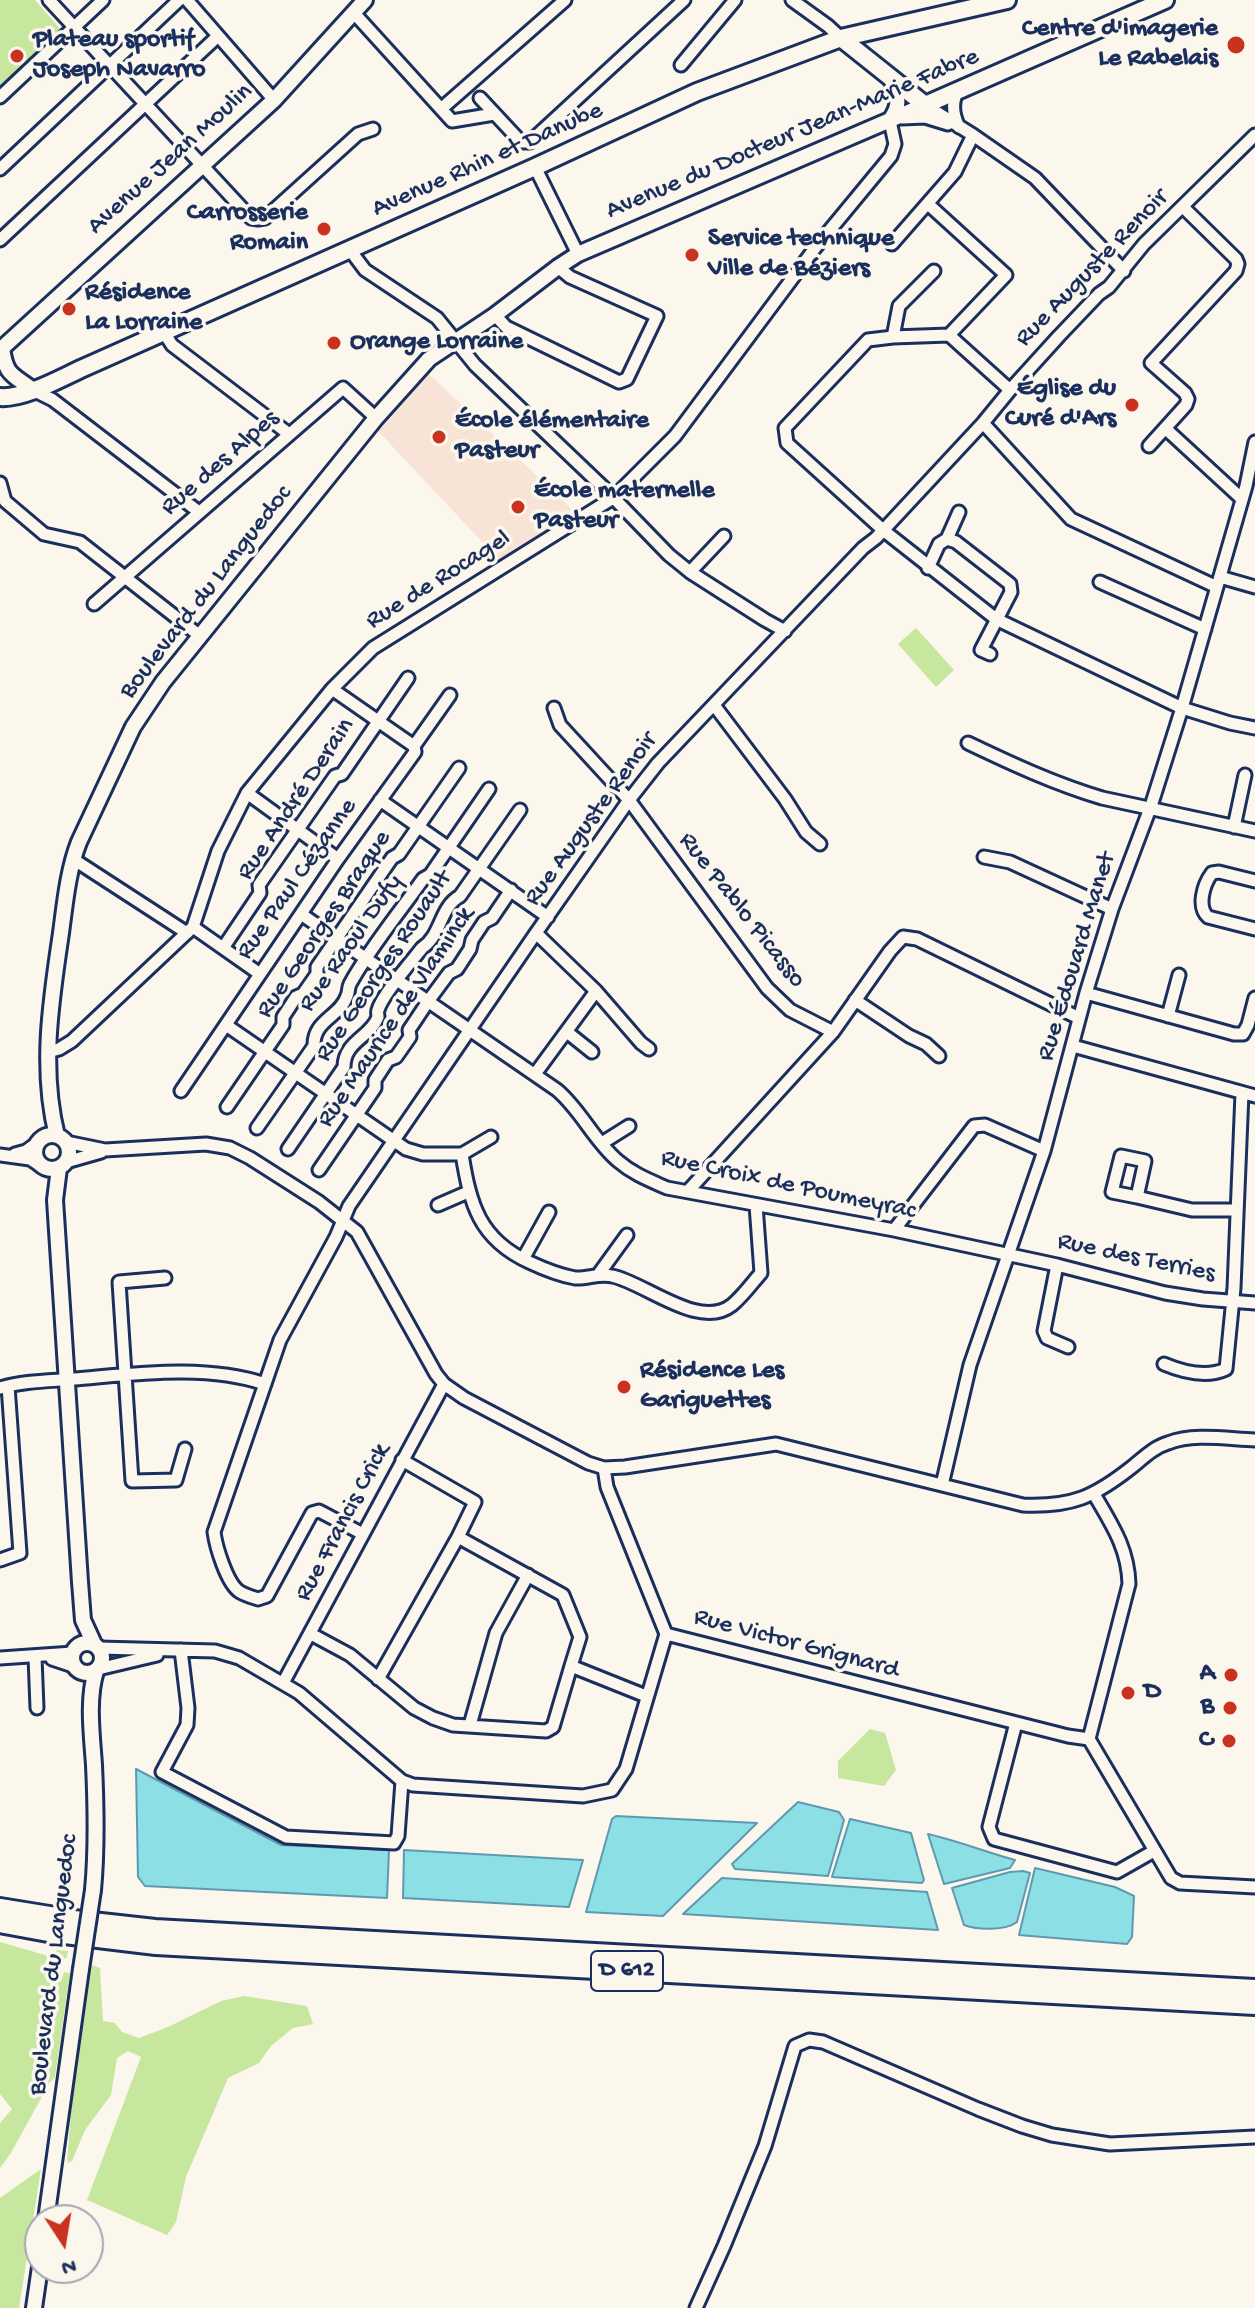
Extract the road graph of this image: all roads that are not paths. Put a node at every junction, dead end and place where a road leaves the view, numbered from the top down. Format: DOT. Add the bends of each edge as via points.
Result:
graph roads {
  1 [pos="49,0"];
  2 [pos="103,0"];
  3 [pos="179,0"];
  4 [pos="187,0"];
  5 [pos="365,0"];
  6 [pos="565,0"];
  7 [pos="735,0"];
  8 [pos="1007,0"];
  9 [pos="1165,0"];
  10 [pos="798,1"];
  11 [pos="678,2"];
  12 [pos="354,13"];
  13 [pos="74,27"];
  14 [pos="873,32"];
  15 [pos="218,36"];
  16 [pos="841,38"];
  17 [pos="110,65"];
  18 [pos="681,65"];
  19 [pos="878,70"];
  20 [pos="892,81"];
  21 [pos="959,89"];
  22 [pos="0,97"];
  23 [pos="480,98"];
  24 [pos="274,100"];
  25 [pos="145,103"];
  26 [pos="925,105"];
  27 [pos="441,109"];
  28 [pos="494,114"];
  29 [pos="892,119"];
  30 [pos="960,128"];
  31 [pos="373,129"];
  32 [pos="973,135"];
  33 [pos="1255,135"];
  34 [pos="202,164"];
  35 [pos="535,167"];
  36 [pos="0,169"];
  37 [pos="928,204"];
  38 [pos="1183,207"];
  39 [pos="2,234"];
  40 [pos="892,244"];
  41 [pos="350,250"];
  42 [pos="578,254"];
  43 [pos="558,267"];
  44 [pos="934,271"];
  45 [pos="1124,271"];
  46 [pos="495,315"];
  47 [pos="163,331"];
  48 [pos="949,335"];
  49 [pos="893,337"];
  50 [pos="456,341"];
  51 [pos="1,350"];
  52 [pos="33,390"];
  53 [pos="1010,390"];
  54 [pos="0,397"];
  55 [pos="376,418"];
  56 [pos="983,423"];
  57 [pos="1166,429"];
  58 [pos="289,434"];
  59 [pos="1255,442"];
  60 [pos="1149,446"];
  61 [pos="0,483"];
  62 [pos="1250,488"];
  63 [pos="613,498"];
  64 [pos="1242,499"];
  65 [pos="199,512"];
  66 [pos="959,512"];
  67 [pos="883,530"];
  68 [pos="724,536"];
  69 [pos="947,539"];
  70 [pos="928,568"];
  71 [pos="690,572"];
  72 [pos="125,576"];
  73 [pos="1100,582"];
  74 [pos="1218,582"];
  75 [pos="1255,587"];
  76 [pos="94,604"];
  77 [pos="996,619"];
  78 [pos="1205,629"];
  79 [pos="785,631"];
  80 [pos="200,636"];
  81 [pos="990,654"];
  82 [pos="408,678"];
  83 [pos="332,689"];
  84 [pos="450,695"];
  85 [pos="714,705"];
  86 [pos="554,708"];
  87 [pos="1182,708"];
  88 [pos="378,720"];
  89 [pos="1255,728"];
  90 [pos="968,743"];
  91 [pos="414,746"];
  92 [pos="459,768"];
  93 [pos="1245,775"];
  94 [pos="489,789"];
  95 [pos="247,793"];
  96 [pos="380,800"];
  97 [pos="629,800"];
  98 [pos="1149,809"];
  99 [pos="520,810"];
  100 [pos="418,827"];
  101 [pos="1234,827"];
  102 [pos="297,831"];
  103 [pos="1255,831"];
  104 [pos="820,844"];
  105 [pos="449,848"];
  106 [pos="984,857"];
  107 [pos="73,859"];
  108 [pos="338,859"];
  109 [pos="479,869"];
  110 [pos="1255,881"];
  111 [pos="511,890"];
  112 [pos="1112,909"];
  113 [pos="301,914"];
  114 [pos="548,917"];
  115 [pos="1255,929"];
  116 [pos="190,930"];
  117 [pos="536,933"];
  118 [pos="337,937"];
  119 [pos="223,948"];
  120 [pos="368,958"];
  121 [pos="260,974"];
  122 [pos="1179,975"];
  123 [pos="398,979"];
  124 [pos="596,991"];
  125 [pos="1086,993"];
  126 [pos="1255,998"];
  127 [pos="429,1000"];
  128 [pos="855,1000"];
  129 [pos="1168,1016"];
  130 [pos="1079,1018"];
  131 [pos="226,1025"];
  132 [pos="470,1028"];
  133 [pos="567,1032"];
  134 [pos="833,1032"];
  135 [pos="1073,1046"];
  136 [pos="649,1049"];
  137 [pos="48,1052"];
  138 [pos="265,1052"];
  139 [pos="592,1052"];
  140 [pos="939,1056"];
  141 [pos="296,1073"];
  142 [pos="535,1074"];
  143 [pos="181,1091"];
  144 [pos="1242,1093"];
  145 [pos="326,1094"];
  146 [pos="1255,1096"];
  147 [pos="50,1104"];
  148 [pos="227,1107"];
  149 [pos="357,1115"];
  150 [pos="629,1126"];
  151 [pos="257,1128"];
  152 [pos="491,1137"];
  153 [pos="62,1139"];
  154 [pos="39,1140"];
  155 [pos="392,1141"];
  156 [pos="602,1143"];
  157 [pos="288,1149"];
  158 [pos="105,1150"];
  159 [pos="1044,1151"];
  160 [pos="462,1154"];
  161 [pos="5,1155"];
  162 [pos="40,1165"];
  163 [pos="63,1165"];
  164 [pos="319,1170"];
  165 [pos="688,1191"];
  166 [pos="468,1192"];
  167 [pos="1137,1197"];
  168 [pos="55,1200"];
  169 [pos="438,1205"];
  170 [pos="756,1205"];
  171 [pos="1237,1210"];
  172 [pos="549,1212"];
  173 [pos="343,1219"];
  174 [pos="894,1230"];
  175 [pos="627,1235"];
  176 [pos="1009,1256"];
  177 [pos="523,1259"];
  178 [pos="1057,1265"];
  179 [pos="598,1275"];
  180 [pos="165,1278"];
  181 [pos="1232,1300"];
  182 [pos="1255,1303"];
  183 [pos="1068,1347"];
  184 [pos="1164,1364"];
  185 [pos="125,1375"];
  186 [pos="67,1380"];
  187 [pos="265,1384"];
  188 [pos="444,1384"];
  189 [pos="4,1387"];
  190 [pos="1255,1440"];
  191 [pos="185,1449"];
  192 [pos="402,1460"];
  193 [pos="604,1468"];
  194 [pos="942,1485"];
  195 [pos="1094,1494"];
  196 [pos="363,1534"];
  197 [pos="458,1537"];
  198 [pos="0,1560"];
  199 [pos="528,1575"];
  200 [pos="83,1620"];
  201 [pos="311,1634"];
  202 [pos="666,1634"];
  203 [pos="96,1646"];
  204 [pos="181,1650"];
  205 [pos="35,1657"];
  206 [pos="0,1658"];
  207 [pos="75,1659"];
  208 [pos="571,1666"];
  209 [pos="97,1670"];
  210 [pos="378,1679"];
  211 [pos="283,1683"];
  212 [pos="646,1696"];
  213 [pos="37,1708"];
  214 [pos="92,1716"];
  215 [pos="1016,1723"];
  216 [pos="470,1725"];
  217 [pos="1089,1739"];
  218 [pos="402,1781"];
  219 [pos="1154,1851"];
  220 [pos="1255,1887"];
  221 [pos="0,1908"];
  222 [pos="0,1923"];
  223 [pos="1255,1989"];
  224 [pos="1157,1999"];
  225 [pos="1255,2005"];
  226 [pos="1255,2014"];
  227 [pos="1255,2137"];
  228 [pos="48,2204"];
  229 [pos="38,2284"];
  230 [pos="34,2308"];
  231 [pos="696,2308"];
  1 -- 13 [label="street"];
  2 -- 13 [label="street"];
  3 -- 17 [label="street"];
  4 -- 15 [label="street"];
  5 -- 12 [label="street, Avenue Jean Moulin"];
  6 -- 27 [label="street"];
  7 -- 18 [label="street"];
  8 -- 14 [label="main road, Avenue Rhin et Danube"];
  9 -- 21 [label="main road, Avenue du Docteur Jean-Marie Fabre"];
  10 -- 16 [label="street"];
  11 -- 28 [label="street" via="530,142 521,142"];
  12 -- 24 [label="street, Avenue Jean Moulin"];
  12 -- 27 [label="street"];
  13 -- 17 [label="street"];
  13 -- 22 [label="street"];
  14 -- 16 [label="main road, Avenue Rhin et Danube"];
  14 -- 19 [label="main road" via="869,52"];
  15 -- 24 [label="street"];
  15 -- 25 [label="street"];
  16 -- 19 [label="main road"];
  16 -- 35 [label="main road, Avenue Rhin et Danube" via="697,92"];
  17 -- 25 [label="street"];
  17 -- 36 [label="street"];
  19 -- 20 [label="main road"];
  20 -- 26 [label="main road"];
  20 -- 29 [label="street" via="898,98"];
  21 -- 26 [label="main road, Avenue du Docteur Jean-Marie Fabre"];
  21 -- 30 [label="street" via="953,114"];
  23 -- 28 [label="street"];
  24 -- 34 [label="street, Avenue Jean Moulin"];
  25 -- 34 [label="street"];
  25 -- 39 [label="street"];
  26 -- 29 [label="street, Avenue du Docteur Jean-Marie Fabre"];
  26 -- 30 [label="street"];
  27 -- 28 [label="street" via="452,121"];
  29 -- 30 [label="street" via="925,117"];
  29 -- 42 [label="street, Avenue du Docteur Jean-Marie Fabre"];
  29 -- 63 [label="street, Rue de Rocagel" via="891,156 675,436"];
  30 -- 32 [label="street"];
  31 -- 34 [label="street" via="358,134 265,218 251,218"];
  32 -- 37 [label="street" via="955,172"];
  32 -- 45 [label="street" via="1035,178"];
  33 -- 38 [label="street, Rue Auguste Renoir"];
  34 -- 51 [label="street, Avenue Jean Moulin"];
  35 -- 41 [label="main road, Avenue Rhin et Danube"];
  35 -- 42 [label="street"];
  37 -- 40 [label="street"];
  37 -- 48 [label="street" via="1006,275"];
  38 -- 45 [label="street, Rue Auguste Renoir"];
  38 -- 57 [label="street" via="1238,264 1151,363 1188,399"];
  41 -- 47 [label="main road, Avenue Rhin et Danube"];
  41 -- 50 [label="street" via="365,270 437,318"];
  42 -- 43 [label="street, Avenue du Docteur Jean-Marie Fabre"];
  43 -- 46 [label="street, Avenue du Docteur Jean-Marie Fabre"];
  43 -- 46 [label="street" via="657,316 627,379 619,382 506,327"];
  44 -- 49 [label="street" via="899,306"];
  45 -- 53 [label="street, Rue Auguste Renoir"];
  46 -- 50 [label="street, Avenue du Docteur Jean-Marie Fabre"];
  47 -- 52 [label="main road, Avenue Rhin et Danube"];
  47 -- 58 [label="street" via="172,345"];
  48 -- 49 [label="street"];
  48 -- 53 [label="street"];
  49 -- 67 [label="street" via="868,340 785,428 787,443"];
  50 -- 55 [label="street, Boulevard du Languedoc" via="429,359"];
  50 -- 63 [label="street"];
  51 -- 52 [label="street" via="6,370"];
  52 -- 54 [label="main road, Avenue Rhin et Danube"];
  52 -- 65 [label="street"];
  53 -- 56 [label="street, Rue Auguste Renoir"];
  55 -- 58 [label="street, Rue des Alpes" via="343,388"];
  55 -- 80 [label="street, Boulevard du Languedoc"];
  56 -- 67 [label="street, Rue Auguste Renoir"];
  56 -- 74 [label="street" via="1071,519"];
  57 -- 60 [label="street"];
  57 -- 64 [label="street"];
  58 -- 65 [label="street, Rue des Alpes"];
  59 -- 62 [label="street, Rue Édouard Manet"];
  61 -- 72 [label="street" via="5,501 44,534 80,542"];
  62 -- 64 [label="street, Rue Édouard Manet"];
  63 -- 71 [label="street"];
  63 -- 83 [label="street, Rue de Rocagel" via="373,648"];
  64 -- 74 [label="street, Rue Édouard Manet"];
  65 -- 72 [label="street, Rue des Alpes"];
  66 -- 69 [label="street"];
  67 -- 70 [label="street"];
  67 -- 79 [label="street, Rue Auguste Renoir"];
  68 -- 71 [label="street"];
  69 -- 70 [label="street"];
  69 -- 77 [label="street" via="1010,584"];
  70 -- 77 [label="street"];
  71 -- 79 [label="street"];
  72 -- 76 [label="street, Rue des Alpes"];
  72 -- 80 [label="street"];
  73 -- 78 [label="street"];
  74 -- 75 [label="street"];
  74 -- 78 [label="street, Rue Édouard Manet"];
  77 -- 81 [label="street" via="981,650"];
  77 -- 87 [label="street"];
  78 -- 87 [label="street, Rue Édouard Manet"];
  79 -- 85 [label="street, Rue Auguste Renoir"];
  80 -- 107 [label="street, Boulevard du Languedoc" via="133,727"];
  82 -- 88 [label="street, Rue André Derain"];
  83 -- 88 [label="street"];
  83 -- 95 [label="street, Rue de Rocagel"];
  84 -- 91 [label="street, Rue Paul Cézanne"];
  85 -- 97 [label="street, Rue Auguste Renoir"];
  85 -- 104 [label="street"];
  86 -- 97 [label="street, Rue Pablo Picasso" via="560,725"];
  87 -- 89 [label="street"];
  87 -- 98 [label="street, Rue Édouard Manet"];
  88 -- 91 [label="street"];
  88 -- 102 [label="street, Rue André Derain"];
  90 -- 98 [label="street" via="1078,791"];
  91 -- 96 [label="street, Rue Paul Cézanne" via="415,752"];
  92 -- 100 [label="street, Rue Georges Braque"];
  93 -- 101 [label="street"];
  94 -- 105 [label="street, Rue Raoul Dufy"];
  95 -- 102 [label="street"];
  95 -- 116 [label="street, Rue de Rocagel" via="218,851"];
  96 -- 100 [label="street"];
  96 -- 108 [label="street, Rue Paul Cézanne"];
  97 -- 114 [label="street, Rue Auguste Renoir"];
  97 -- 134 [label="street, Rue Pablo Picasso" via="767,988 790,1010"];
  98 -- 101 [label="street"];
  98 -- 112 [label="street, Rue Édouard Manet"];
  99 -- 109 [label="street, Rue Georges Rouault"];
  100 -- 105 [label="street"];
  100 -- 118 [label="street, Rue Georges Braque"];
  101 -- 103 [label="street"];
  102 -- 108 [label="street"];
  102 -- 119 [label="street, Rue André Derain"];
  105 -- 109 [label="street"];
  105 -- 120 [label="street, Rue Raoul Dufy"];
  106 -- 112 [label="street" via="1010,862"];
  107 -- 116 [label="street"];
  107 -- 137 [label="street, Boulevard du Languedoc"];
  108 -- 113 [label="street, Rue Paul Cézanne"];
  109 -- 111 [label="street"];
  109 -- 123 [label="street, Rue Georges Rouault"];
  110 -- 115 [label="street" via="1212,873 1201,906 1208,917"];
  111 -- 114 [label="street"];
  111 -- 127 [label="street, Rue Maurice de Vlaminck"];
  112 -- 125 [label="street, Rue Édouard Manet"];
  113 -- 118 [label="street, Rue Croix de Poumeyrac"];
  113 -- 121 [label="street, Rue Paul Cézanne"];
  114 -- 117 [label="street, Rue Auguste Renoir"];
  116 -- 119 [label="street"];
  116 -- 137 [label="street, Rue de Rocagel" via="72,1041"];
  117 -- 124 [label="street"];
  117 -- 132 [label="street, Rue Auguste Renoir"];
  118 -- 120 [label="street, Rue Croix de Poumeyrac"];
  118 -- 138 [label="street, Rue Georges Braque"];
  119 -- 121 [label="street"];
  120 -- 123 [label="street, Rue Croix de Poumeyrac"];
  120 -- 141 [label="street, Rue Raoul Dufy"];
  121 -- 131 [label="street, Rue Paul Cézanne"];
  122 -- 129 [label="street"];
  123 -- 127 [label="street, Rue Croix de Poumeyrac"];
  123 -- 145 [label="street, Rue Georges Rouault"];
  124 -- 133 [label="street"];
  124 -- 136 [label="street"];
  125 -- 129 [label="street"];
  125 -- 130 [label="street, Rue Édouard Manet"];
  126 -- 129 [label="street" via="1243,1034"];
  127 -- 132 [label="street, Rue Croix de Poumeyrac"];
  127 -- 149 [label="street, Rue Maurice de Vlaminck"];
  128 -- 130 [label="street" via="903,937 917,939"];
  128 -- 134 [label="street"];
  128 -- 140 [label="street"];
  130 -- 135 [label="street, Rue Édouard Manet"];
  131 -- 138 [label="street"];
  131 -- 143 [label="street, Rue Paul Cézanne"];
  132 -- 142 [label="street, Rue Croix de Poumeyrac"];
  132 -- 155 [label="street, Rue Auguste Renoir"];
  133 -- 139 [label="street"];
  133 -- 142 [label="street"];
  134 -- 165 [label="street"];
  135 -- 144 [label="street"];
  135 -- 159 [label="street, Rue Édouard Manet"];
  137 -- 147 [label="street, Boulevard du Languedoc"];
  138 -- 141 [label="street"];
  138 -- 148 [label="street, Rue Georges Braque"];
  141 -- 145 [label="street"];
  141 -- 151 [label="street, Rue Raoul Dufy"];
  142 -- 156 [label="street, Rue Croix de Poumeyrac" via="567,1098"];
  144 -- 146 [label="street"];
  144 -- 171 [label="street"];
  145 -- 149 [label="street"];
  145 -- 157 [label="street, Rue Georges Rouault"];
  147 -- 153 [label="street, Boulevard du Languedoc"];
  147 -- 154 [label="street, Boulevard du Languedoc"];
  149 -- 155 [label="street"];
  149 -- 164 [label="street, Rue Maurice de Vlaminck"];
  150 -- 156 [label="street"];
  152 -- 160 [label="street"];
  153 -- 154 [label="street" via="52,1135"];
  153 -- 158 [label="street"];
  153 -- 163 [label="street" via="69,1152"];
  154 -- 161 [label="street" via="26,1151"];
  154 -- 162 [label="street" via="34,1153"];
  155 -- 160 [label="street" via="423,1154"];
  155 -- 173 [label="street, Rue Auguste Renoir"];
  156 -- 165 [label="street, Rue Croix de Poumeyrac" via="637,1175"];
  158 -- 163 [label="street"];
  158 -- 173 [label="street" via="206,1144 230,1148"];
  159 -- 174 [label="street" via="985,1125 974,1126"];
  159 -- 176 [label="street, Rue Édouard Manet"];
  160 -- 166 [label="street"];
  161 -- 162 [label="street"];
  162 -- 163 [label="street" via="54,1170"];
  162 -- 168 [label="street"];
  163 -- 168 [label="street"];
  165 -- 170 [label="street, Rue Croix de Poumeyrac"];
  166 -- 169 [label="street"];
  166 -- 177 [label="street" via="499,1245"];
  167 -- 171 [label="street" via="1192,1210"];
  168 -- 186 [label="street"];
  170 -- 174 [label="street, Rue Croix de Poumeyrac"];
  170 -- 179 [label="street" via="761,1273 724,1310 692,1310 613,1276"];
  171 -- 181 [label="street"];
  172 -- 177 [label="street"];
  173 -- 187 [label="street, Rue Auguste Renoir" via="280,1340"];
  173 -- 188 [label="street" via="364,1242"];
  174 -- 176 [label="street, Rue Croix de Poumeyrac"];
  175 -- 179 [label="street"];
  176 -- 178 [label="street, Rue des Terries"];
  176 -- 194 [label="street, Rue Édouard Manet" via="970,1365"];
  177 -- 179 [label="street" via="554,1274"];
  178 -- 181 [label="street, Rue des Terries" via="1165,1293"];
  178 -- 183 [label="street" via="1044,1331 1047,1338"];
  180 -- 185 [label="street" via="119,1282"];
  181 -- 182 [label="street, Rue des Terries"];
  181 -- 184 [label="street" via="1226,1369 1182,1371"];
  185 -- 186 [label="street"];
  185 -- 187 [label="street" via="220,1375"];
  185 -- 191 [label="street" via="132,1481 176,1480"];
  186 -- 189 [label="street"];
  186 -- 200 [label="street"];
  187 -- 196 [label="street, Rue Auguste Renoir" via="214,1532 232,1584 258,1599 267,1596 312,1513 319,1511"];
  188 -- 192 [label="street, Rue Francis Crick"];
  188 -- 193 [label="street"];
  189 -- 198 [label="street" via="20,1553"];
  190 -- 195 [label="street" via="1187,1438 1164,1444"];
  192 -- 196 [label="street, Rue Francis Crick"];
  192 -- 197 [label="street" via="475,1502"];
  193 -- 194 [label="street" via="776,1444"];
  193 -- 202 [label="street, Rue Victor Grignard"];
  194 -- 195 [label="street" via="1023,1505 1064,1503"];
  195 -- 217 [label="street" via="1122,1544 1129,1584"];
  196 -- 201 [label="street, Rue Francis Crick"];
  197 -- 199 [label="street"];
  197 -- 210 [label="street"];
  199 -- 208 [label="street" via="563,1595 580,1637"];
  199 -- 216 [label="street" via="496,1633"];
  200 -- 203 [label="street"];
  200 -- 207 [label="street"];
  201 -- 210 [label="street" via="350,1655"];
  201 -- 211 [label="street, Rue Francis Crick"];
  202 -- 212 [label="street"];
  202 -- 215 [label="street, Rue Victor Grignard"];
  203 -- 204 [label="street"];
  203 -- 207 [label="street" via="88,1643"];
  203 -- 209 [label="street" via="102,1660"];
  204 -- 209 [label="street"];
  204 -- 211 [label="street" via="239,1658"];
  204 -- 218 [label="street" via="187,1725 162,1772 286,1837 394,1843"];
  205 -- 206 [label="street"];
  205 -- 207 [label="street"];
  205 -- 213 [label="street"];
  207 -- 209 [label="street" via="83,1673"];
  207 -- 214 [label="street, Boulevard du Languedoc"];
  208 -- 212 [label="street"];
  208 -- 216 [label="street" via="553,1727 546,1731"];
  209 -- 214 [label="street, Boulevard du Languedoc"];
  210 -- 216 [label="street" via="433,1718"];
  211 -- 218 [label="street"];
  212 -- 218 [label="street" via="626,1769 612,1790 583,1796"];
  214 -- 228 [label="street, Boulevard du Languedoc, bridge" via="97,1833 93,1890"];
  215 -- 217 [label="street, Rue Victor Grignard"];
  215 -- 219 [label="street" via="989,1827 994,1839 1117,1872"];
  217 -- 219 [label="street"];
  219 -- 220 [label="street" via="1180,1883"];
  221 -- 223 [label="highway, D 612" via="170,1930"];
  222 -- 224 [label="highway, D 612" via="156,1945"];
  224 -- 225 [label="highway, D 612"];
  224 -- 226 [label="highway"];
  227 -- 231 [label="street" via="1110,2144 1052,2135 809,2040 795,2046 765,2146"];
  229 -- 230 [label="street"];
}
